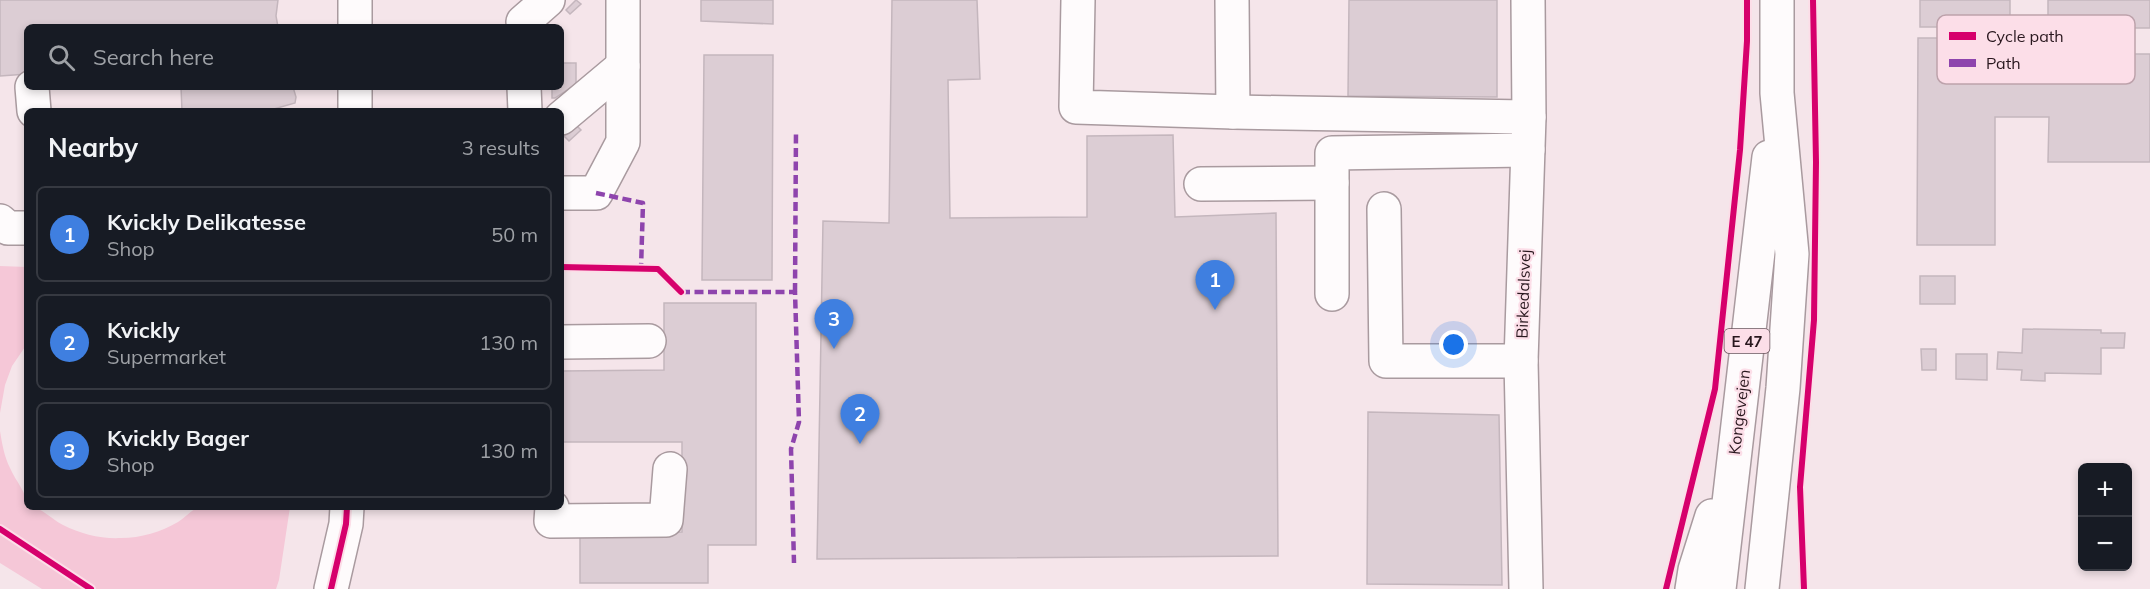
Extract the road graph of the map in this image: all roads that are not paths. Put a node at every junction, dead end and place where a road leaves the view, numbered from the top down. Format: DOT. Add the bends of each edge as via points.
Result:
graph roads {
  1 [pos="355,0"];
  2 [pos="548,0"];
  3 [pos="623,0"];
  4 [pos="1078,0"];
  5 [pos="1232,0"];
  6 [pos="1528,0"];
  7 [pos="1777,0"];
  8 [pos="523,16"];
  9 [pos="355,24"];
  10 [pos="623,66"];
  11 [pos="32,90"];
  12 [pos="355,90"];
  13 [pos="524,90"];
  14 [pos="1777,93"];
  15 [pos="34,108"];
  16 [pos="355,108"];
  17 [pos="525,108"];
  18 [pos="1233,112"];
  19 [pos="564,115"];
  20 [pos="1529,117"];
  21 [pos="1528,150"];
  22 [pos="1332,183"];
  23 [pos="1201,184"];
  24 [pos="564,192"];
  25 [pos="1384,209"];
  26 [pos="0,221"];
  27 [pos="24,228"];
  28 [pos="1332,294"];
  29 [pos="649,341"];
  30 [pos="564,342"];
  31 [pos="1521,361"];
  32 [pos="1734,446"];
  33 [pos="670,469"];
  34 [pos="347,510"];
  35 [pos="552,510"];
  36 [pos="332,589"];
  37 [pos="1527,589"];
  38 [pos="1692,589"];
  39 [pos="1719,589"];
  40 [pos="1761,589"];
  1 -- 9 [label="main road"];
  2 -- 8 [label="main road"];
  3 -- 10 [label="main road"];
  4 -- 18 [label="main road" via="1076,107"];
  5 -- 18 [label="main road"];
  6 -- 20 [label="main road, Birkedalsvej"];
  7 -- 14 [label="main road, Kongevejen / E 47"];
  10 -- 19 [label="main road"];
  10 -- 24 [label="main road" via="623,142 596,193"];
  11 -- 15 [label="main road"];
  12 -- 16 [label="main road"];
  13 -- 17 [label="main road"];
  14 -- 32 [label="main road, Kongevejen / E 47"];
  14 -- 40 [label="main road, Kongevejen / E 47" via="1792,254 1783,388"];
  18 -- 20 [label="main road"];
  20 -- 21 [label="main road, Birkedalsvej"];
  21 -- 22 [label="main road" via="1332,153"];
  21 -- 31 [label="main road, Birkedalsvej"];
  22 -- 23 [label="main road"];
  22 -- 28 [label="main road"];
  25 -- 31 [label="main road" via="1386,361"];
  26 -- 27 [label="main road" via="8,228"];
  29 -- 30 [label="main road"];
  31 -- 37 [label="main road, Birkedalsvej"];
  32 -- 38 [label="main road"];
  32 -- 39 [label="main road, Kongevejen / E 47"];
  33 -- 35 [label="main road" via="666,520 551,520"];
  34 -- 36 [label="main road"];
}
